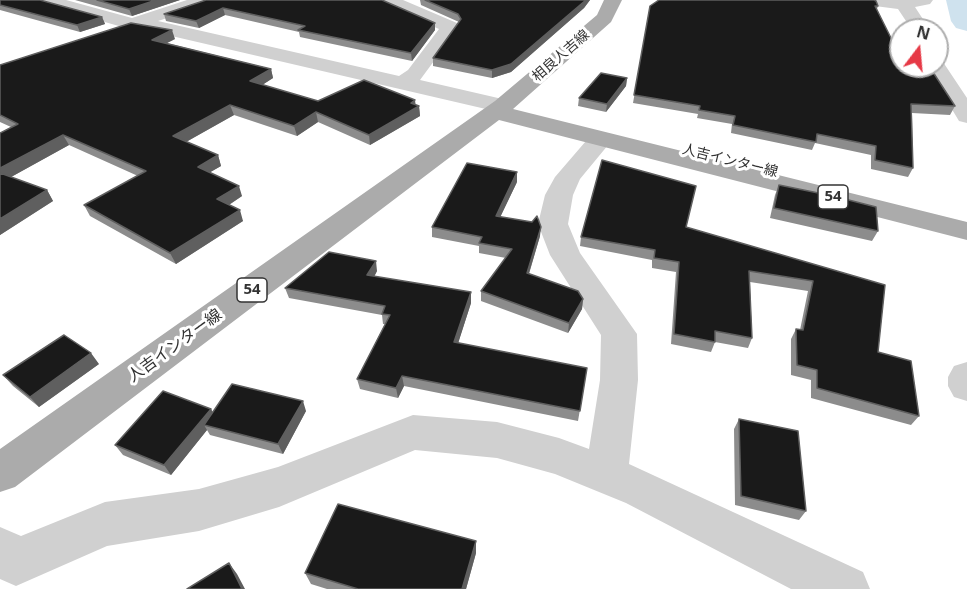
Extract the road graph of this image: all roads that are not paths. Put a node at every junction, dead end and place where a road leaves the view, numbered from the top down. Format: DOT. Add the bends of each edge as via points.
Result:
graph roads {
  1 [pos="47,0"];
  2 [pos="204,0"];
  3 [pos="613,0"];
  4 [pos="867,0"];
  5 [pos="924,0"];
  6 [pos="404,2"];
  7 [pos="904,4"];
  8 [pos="913,18"];
  9 [pos="134,24"];
  10 [pos="100,35"];
  11 [pos="945,78"];
  12 [pos="403,83"];
  13 [pos="964,104"];
  14 [pos="499,109"];
  15 [pos="601,139"];
  16 [pos="967,219"];
  17 [pos="967,231"];
  18 [pos="967,377"];
  19 [pos="967,386"];
  20 [pos="0,473"];
  21 [pos="606,475"];
  22 [pos="0,550"];
  23 [pos="846,589"];
  1 -- 9 [label="street"];
  2 -- 9 [label="street"];
  3 -- 14 [label="main road, 相良人吉線" via="605,18"];
  4 -- 7 [label="street"];
  5 -- 7 [label="street"];
  6 -- 12 [label="street" via="450,27 415,74"];
  7 -- 8 [label="street"];
  9 -- 10 [label="street"];
  9 -- 12 [label="street"];
  9 -- 14 [label="street"];
  11 -- 13 [label="street"];
  12 -- 14 [label="street"];
  14 -- 15 [label="main road, 人吉インター線 / 54"];
  14 -- 16 [label="main road, 人吉インター線 / 54"];
  14 -- 20 [label="main road, 人吉インター線 / 54"];
  15 -- 17 [label="main road, 人吉インター線 / 54"];
  15 -- 21 [label="street" via="568,177 559,195 553,224 565,255 620,334 619,380"];
  18 -- 19 [label="street"];
  21 -- 22 [label="street" via="559,457 497,441 413,432 279,488 199,510 105,524 16,562"];
  21 -- 23 [label="street"];
}
